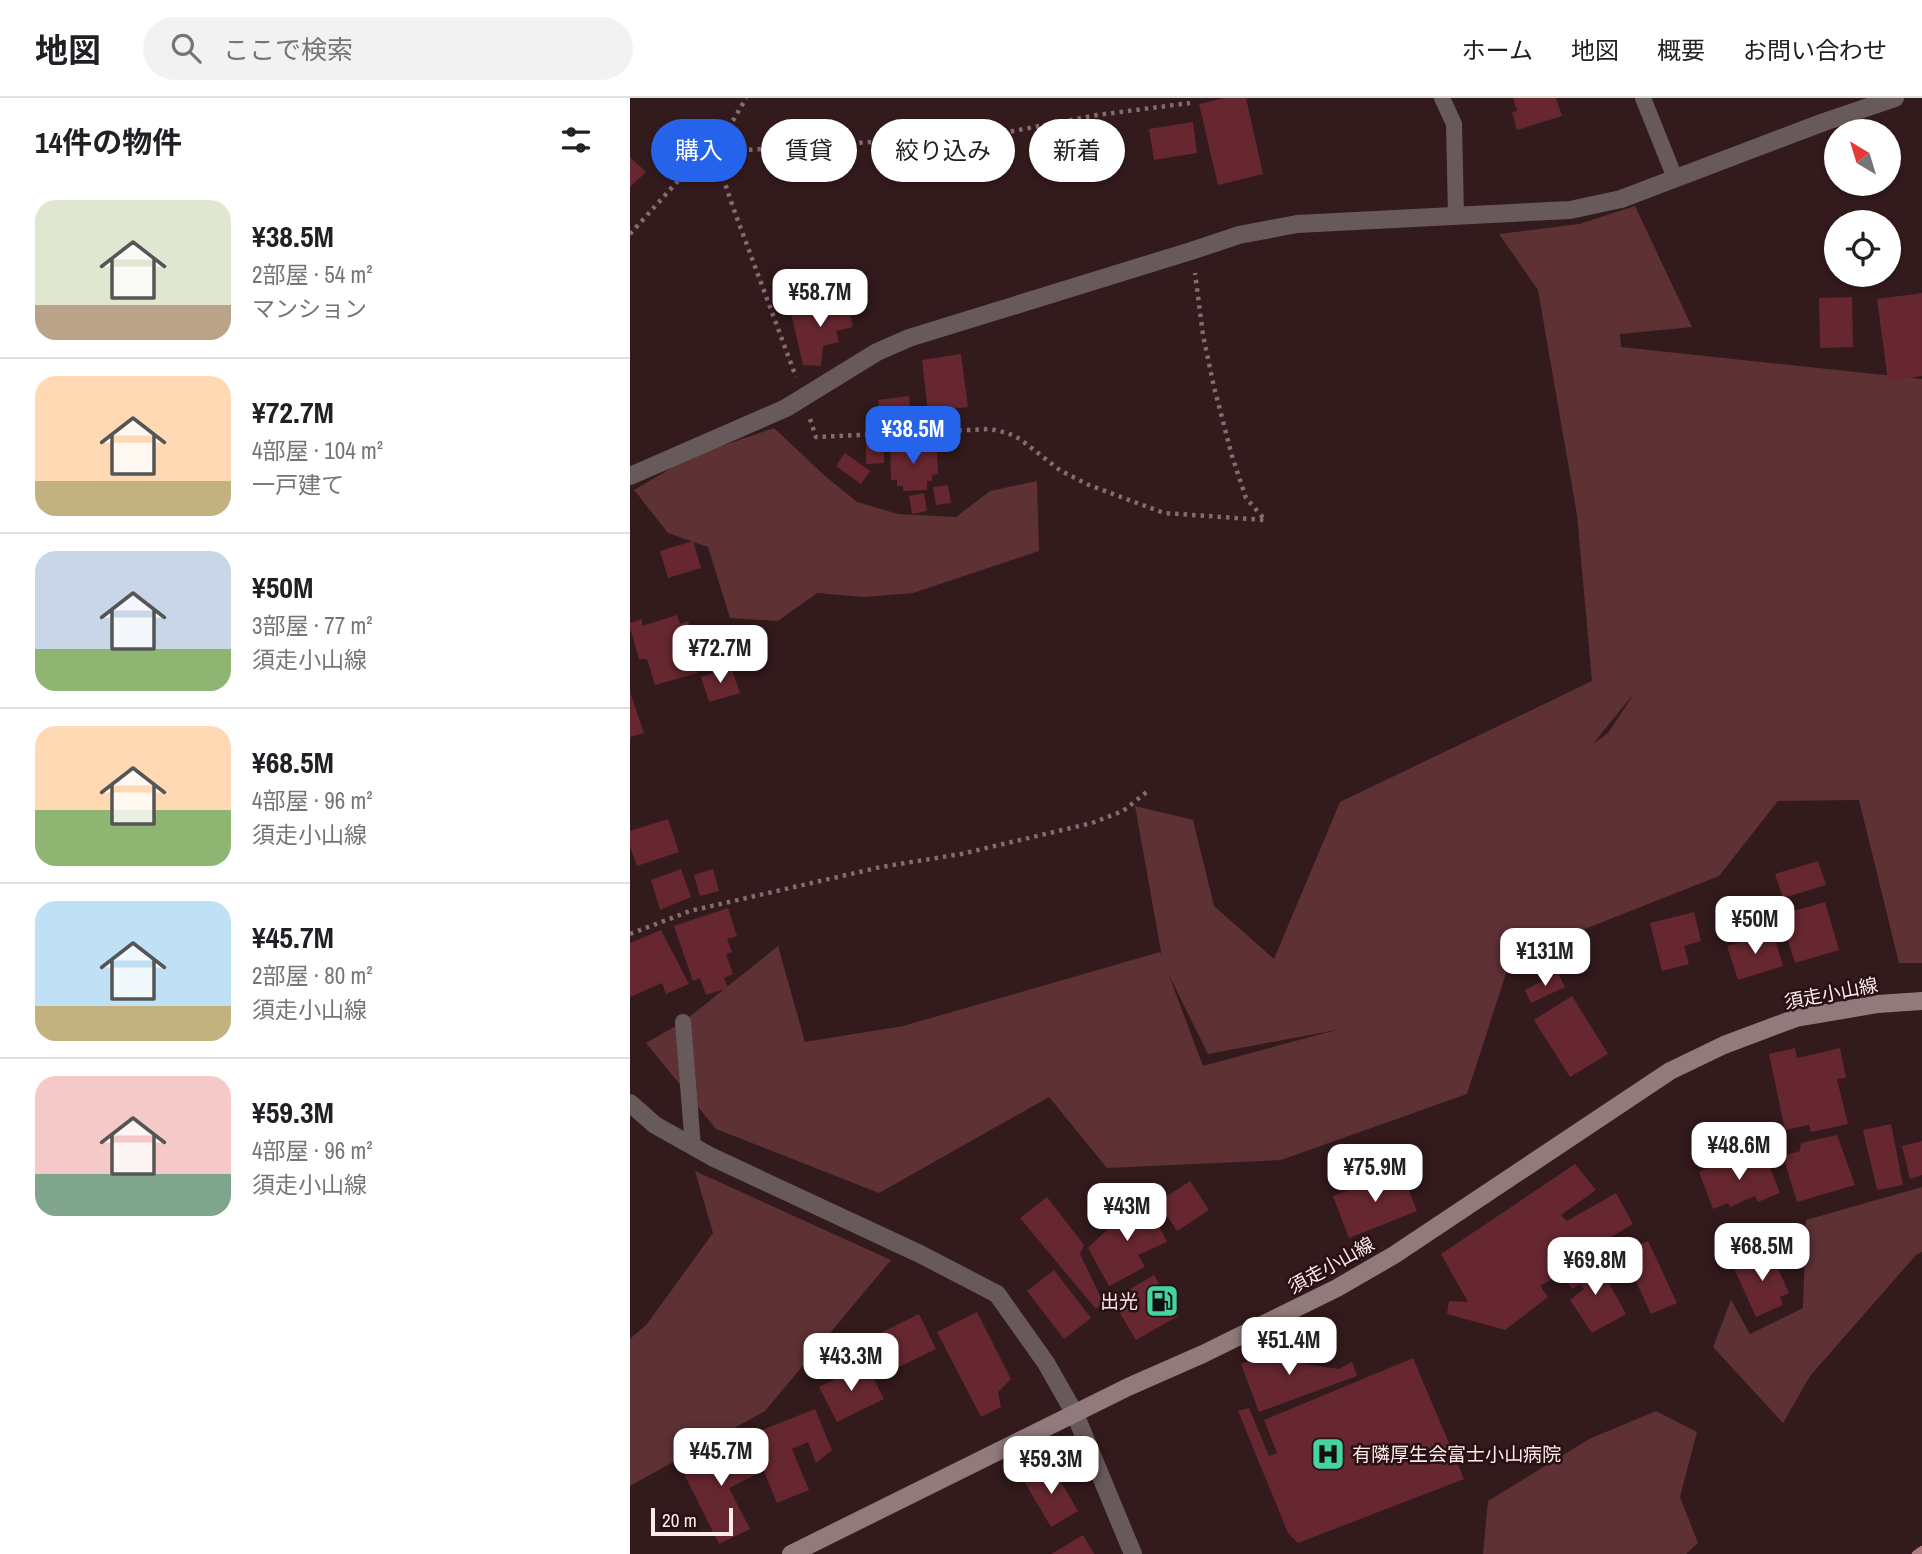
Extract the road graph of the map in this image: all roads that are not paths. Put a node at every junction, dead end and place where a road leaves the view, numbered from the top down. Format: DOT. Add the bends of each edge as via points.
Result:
graph roads {
  1 [pos="1442,98"];
  2 [pos="1643,98"];
  3 [pos="1895,98"];
  4 [pos="1675,178"];
  5 [pos="1456,215"];
  6 [pos="630,476"];
  7 [pos="1922,1001"];
  8 [pos="683,1021"];
  9 [pos="630,1103"];
  10 [pos="693,1147"];
  11 [pos="1075,1414"];
  12 [pos="791,1554"];
  13 [pos="1133,1554"];
  1 -- 5 [label="lane" via="1454,124"];
  2 -- 4 [label="lane"];
  3 -- 4 [label="street"];
  4 -- 5 [label="street" via="1621,199 1570,210"];
  5 -- 6 [label="street" via="1297,224 1239,235 909,338 877,352 786,408"];
  7 -- 11 [label="main road, 須走小山線" via="1796,1018 1670,1071 1337,1288"];
  8 -- 10 [label="lane"];
  9 -- 10 [label="street" via="655,1125"];
  10 -- 11 [label="street" via="996,1294 1046,1363"];
  11 -- 12 [label="main road, 須走小山線"];
  11 -- 13 [label="street"];
}
